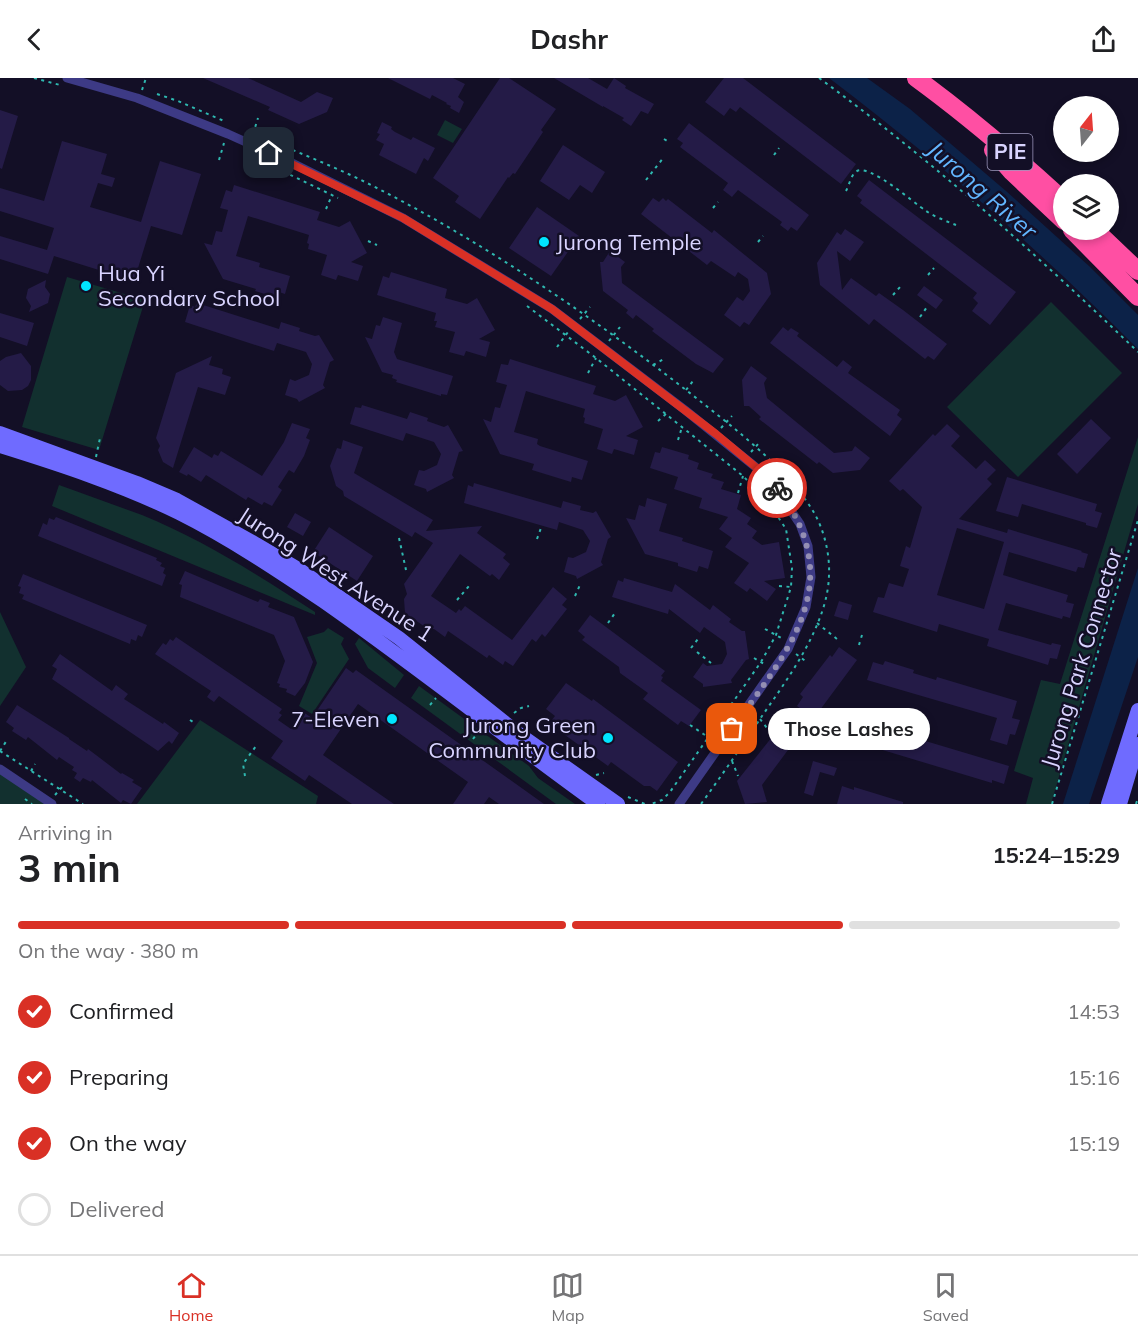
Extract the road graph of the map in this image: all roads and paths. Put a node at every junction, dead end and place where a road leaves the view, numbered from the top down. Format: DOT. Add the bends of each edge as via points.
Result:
graph roads {
  1 [pos="34,78"];
  2 [pos="146,78"];
  3 [pos="819,78"];
  4 [pos="916,78"];
  5 [pos="67,83"];
  6 [pos="133,87"];
  7 [pos="142,90"];
  8 [pos="955,106"];
  9 [pos="258,118"];
  10 [pos="232,124"];
  11 [pos="243,129"];
  12 [pos="253,134"];
  13 [pos="664,139"];
  14 [pos="217,140"];
  15 [pos="669,142"];
  16 [pos="779,148"];
  17 [pos="774,155"];
  18 [pos="664,157"];
  19 [pos="219,160"];
  20 [pos="270,165"];
  21 [pos="646,180"];
  22 [pos="846,191"];
  23 [pos="1053,191"];
  24 [pos="332,195"];
  25 [pos="343,200"];
  26 [pos="718,202"];
  27 [pos="713,208"];
  28 [pos="326,209"];
  29 [pos="1053,211"];
  30 [pos="956,225"];
  31 [pos="763,236"];
  32 [pos="1082,240"];
  33 [pos="1105,240"];
  34 [pos="369,241"];
  35 [pos="758,242"];
  36 [pos="377,245"];
  37 [pos="934,268"];
  38 [pos="1138,272"];
  39 [pos="928,275"];
  40 [pos="900,286"];
  41 [pos="893,295"];
  42 [pos="1138,297"];
  43 [pos="521,302"];
  44 [pos="927,307"];
  45 [pos="920,316"];
  46 [pos="1138,352"];
  47 [pos="664,359"];
  48 [pos="653,365"];
  49 [pos="693,381"];
  50 [pos="686,390"];
  51 [pos="646,398"];
  52 [pos="643,402"];
  53 [pos="666,414"];
  54 [pos="732,416"];
  55 [pos="658,421"];
  56 [pos="726,422"];
  57 [pos="682,427"];
  58 [pos="0,433"];
  59 [pos="716,434"];
  60 [pos="100,438"];
  61 [pos="678,440"];
  62 [pos="0,446"];
  63 [pos="95,460"];
  64 [pos="743,476"];
  65 [pos="738,493"];
  66 [pos="1138,520"];
  67 [pos="541,528"];
  68 [pos="399,538"];
  69 [pos="537,539"];
  70 [pos="406,570"];
  71 [pos="580,585"];
  72 [pos="469,586"];
  73 [pos="779,586"];
  74 [pos="791,587"];
  75 [pos="575,596"];
  76 [pos="457,600"];
  77 [pos="615,613"];
  78 [pos="608,623"];
  79 [pos="817,623"];
  80 [pos="765,629"];
  81 [pos="773,633"];
  82 [pos="862,635"];
  83 [pos="698,639"];
  84 [pos="837,639"];
  85 [pos="859,645"];
  86 [pos="691,648"];
  87 [pos="788,649"];
  88 [pos="697,652"];
  89 [pos="754,658"];
  90 [pos="801,658"];
  91 [pos="761,662"];
  92 [pos="711,663"];
  93 [pos="808,663"];
  94 [pos="773,670"];
  95 [pos="437,696"];
  96 [pos="430,705"];
  97 [pos="529,706"];
  98 [pos="1138,710"];
  99 [pos="512,715"];
  100 [pos="760,719"];
  101 [pos="190,720"];
  102 [pos="196,724"];
  103 [pos="690,725"];
  104 [pos="480,728"];
  105 [pos="767,728"];
  106 [pos="708,737"];
  107 [pos="473,739"];
  108 [pos="7,740"];
  109 [pos="1138,744"];
  110 [pos="256,746"];
  111 [pos="0,751"];
  112 [pos="732,761"];
  113 [pos="35,764"];
  114 [pos="0,769"];
  115 [pos="31,771"];
  116 [pos="604,773"];
  117 [pos="596,775"];
  118 [pos="245,776"];
  119 [pos="738,776"];
  120 [pos="1138,798"];
  121 [pos="52,804"];
  122 [pos="83,804"];
  123 [pos="598,804"];
  124 [pos="618,804"];
  125 [pos="651,804"];
  126 [pos="679,804"];
  127 [pos="701,804"];
  128 [pos="1053,804"];
  129 [pos="1108,804"];
  130 [pos="1120,804"];
  131 [pos="1136,804"];
  1 -- 5 [label="path"];
  2 -- 7 [label="path"];
  3 -- 46 [label="path" via="895,136 1060,277"];
  4 -- 8 [label="highway, PIE"];
  5 -- 59 [label="street" via="137,98 228,134 403,218 552,309"];
  6 -- 7 [label="path"];
  7 -- 10 [label="path"];
  8 -- 23 [label="highway, PIE"];
  8 -- 29 [label="highway" via="1012,172"];
  9 -- 12 [label="path"];
  11 -- 12 [label="path"];
  12 -- 48 [label="path" via="372,185 424,214 497,258"];
  13 -- 15 [label="path"];
  14 -- 19 [label="path" via="224,143"];
  16 -- 17 [label="path"];
  18 -- 21 [label="path"];
  20 -- 24 [label="path"];
  22 -- 30 [label="path" via="853,175 863,169 927,212"];
  24 -- 25 [label="path"];
  24 -- 28 [label="path"];
  26 -- 27 [label="path"];
  31 -- 35 [label="path"];
  32 -- 42 [label="highway"];
  33 -- 38 [label="highway"];
  34 -- 36 [label="path"];
  37 -- 39 [label="path"];
  40 -- 41 [label="path"];
  43 -- 51 [label="path"];
  44 -- 45 [label="path"];
  47 -- 48 [label="path"];
  48 -- 50 [label="path"];
  49 -- 50 [label="path"];
  50 -- 56 [label="path"];
  51 -- 52 [label="path"];
  51 -- 53 [label="path"];
  53 -- 55 [label="path"];
  53 -- 57 [label="path"];
  54 -- 56 [label="path"];
  56 -- 59 [label="path"];
  56 -- 79 [label="path" via="787,479 814,512 824,536 829,575"];
  57 -- 61 [label="path"];
  57 -- 64 [label="path"];
  58 -- 124 [label="street, Jurong West Avenue 1" via="177,500 300,570 399,638 526,739"];
  59 -- 87 [label="street" via="773,484 795,514 808,546 811,577 806,608"];
  60 -- 63 [label="path"];
  62 -- 123 [label="street, Jurong West Avenue 1" via="140,496 240,547 391,648"];
  64 -- 65 [label="path"];
  64 -- 74 [label="path" via="767,500 786,529"];
  66 -- 128 [label="path, Jurong Park Connector"];
  67 -- 69 [label="path"];
  68 -- 70 [label="path"];
  71 -- 75 [label="path"];
  72 -- 76 [label="path"];
  73 -- 74 [label="path"];
  74 -- 91 [label="path" via="777,635"];
  77 -- 78 [label="path"];
  79 -- 84 [label="path"];
  79 -- 90 [label="path"];
  80 -- 81 [label="path"];
  82 -- 85 [label="path"];
  83 -- 86 [label="path"];
  87 -- 90 [label="path"];
  87 -- 94 [label="street"];
  88 -- 92 [label="path"];
  89 -- 91 [label="path"];
  90 -- 93 [label="path"];
  90 -- 100 [label="path"];
  91 -- 94 [label="path"];
  91 -- 106 [label="path"];
  94 -- 126 [label="street"];
  95 -- 96 [label="path"];
  97 -- 99 [label="path"];
  98 -- 129 [label="street"];
  100 -- 105 [label="path"];
  100 -- 112 [label="path"];
  101 -- 102 [label="path"];
  103 -- 106 [label="path"];
  104 -- 107 [label="path"];
  106 -- 125 [label="path" via="670,792"];
  108 -- 111 [label="path"];
  109 -- 130 [label="street"];
  110 -- 118 [label="path" via="243,764"];
  111 -- 115 [label="path"];
  112 -- 119 [label="path"];
  112 -- 127 [label="path"];
  113 -- 115 [label="path"];
  114 -- 121 [label="street"];
  115 -- 122 [label="path"];
  116 -- 117 [label="path"];
  120 -- 131 [label="path"];
}
